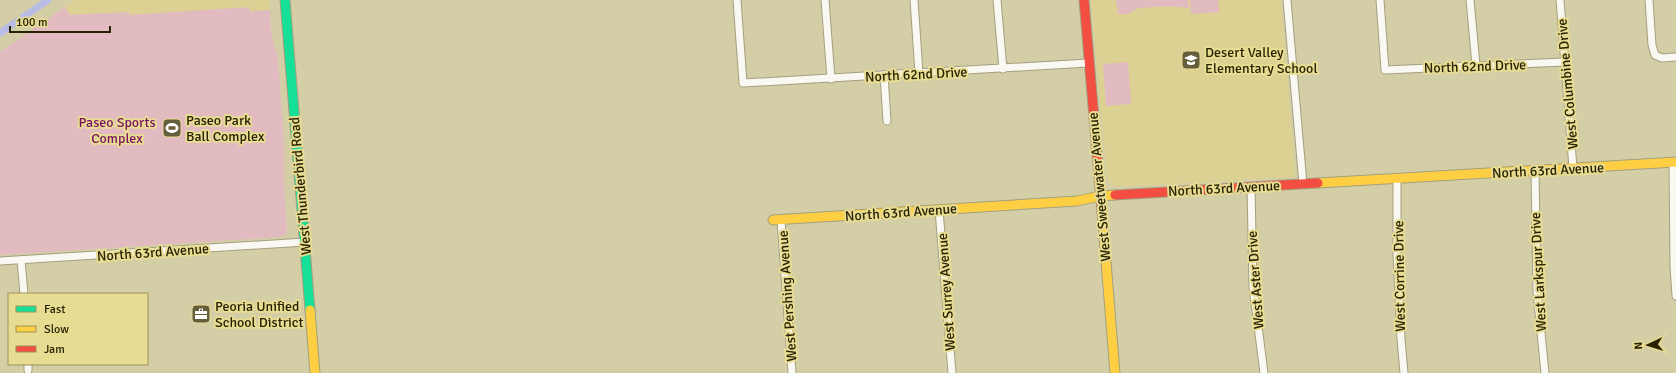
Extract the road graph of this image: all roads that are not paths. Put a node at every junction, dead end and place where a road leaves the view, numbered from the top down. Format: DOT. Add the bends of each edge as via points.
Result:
graph roads {
  1 [pos="285,0"];
  2 [pos="737,0"];
  3 [pos="825,0"];
  4 [pos="914,0"];
  5 [pos="997,0"];
  6 [pos="1084,0"];
  7 [pos="1287,0"];
  8 [pos="1380,0"];
  9 [pos="1470,0"];
  10 [pos="1560,0"];
  11 [pos="1649,0"];
  12 [pos="1676,57"];
  13 [pos="1565,62"];
  14 [pos="1088,63"];
  15 [pos="1476,65"];
  16 [pos="1003,69"];
  17 [pos="919,73"];
  18 [pos="884,75"];
  19 [pos="831,78"];
  20 [pos="887,121"];
  21 [pos="1675,162"];
  22 [pos="1573,168"];
  23 [pos="1535,170"];
  24 [pos="1397,178"];
  25 [pos="1303,184"];
  26 [pos="1251,187"];
  27 [pos="1100,196"];
  28 [pos="939,210"];
  29 [pos="777,220"];
  30 [pos="305,242"];
  31 [pos="21,260"];
  32 [pos="0,261"];
  33 [pos="24,293"];
  34 [pos="1676,296"];
  35 [pos="316,373"];
  36 [pos="792,373"];
  37 [pos="952,373"];
  38 [pos="1115,373"];
  39 [pos="1264,373"];
  40 [pos="1404,373"];
  41 [pos="1545,373"];
  1 -- 30 [label="street, West Thunderbird Road"];
  2 -- 19 [label="street, North 62nd Drive" via="743,83"];
  3 -- 19 [label="street"];
  4 -- 17 [label="street"];
  5 -- 16 [label="street"];
  6 -- 14 [label="street, West Sweetwater Avenue"];
  7 -- 25 [label="street"];
  8 -- 15 [label="street, North 62nd Drive" via="1385,70"];
  9 -- 15 [label="street"];
  10 -- 13 [label="street, West Columbine Drive"];
  11 -- 12 [label="street" via="1655,55 1662,58"];
  13 -- 15 [label="street, North 62nd Drive"];
  13 -- 22 [label="street, West Columbine Drive"];
  14 -- 16 [label="street, North 62nd Drive"];
  14 -- 27 [label="street, West Sweetwater Avenue"];
  16 -- 17 [label="street, North 62nd Drive"];
  17 -- 18 [label="street, North 62nd Drive"];
  18 -- 19 [label="street, North 62nd Drive"];
  18 -- 20 [label="street"];
  21 -- 22 [label="street, North 63rd Avenue"];
  21 -- 34 [label="street"];
  22 -- 23 [label="street, North 63rd Avenue"];
  23 -- 24 [label="street, North 63rd Avenue"];
  23 -- 41 [label="street, West Larkspur Drive" via="1537,292"];
  24 -- 25 [label="street, North 63rd Avenue"];
  24 -- 40 [label="street, West Corrine Drive" via="1400,340"];
  25 -- 26 [label="street, North 63rd Avenue"];
  26 -- 27 [label="street, North 63rd Avenue"];
  26 -- 39 [label="street, West Aster Drive" via="1253,287"];
  27 -- 28 [label="street, North 63rd Avenue" via="1077,201"];
  27 -- 38 [label="street, West Sweetwater Avenue"];
  28 -- 29 [label="street, North 63rd Avenue"];
  28 -- 37 [label="street, West Surrey Avenue"];
  29 -- 36 [label="street, West Pershing Avenue"];
  30 -- 31 [label="street, North 63rd Avenue"];
  30 -- 35 [label="street, West Thunderbird Road"];
  31 -- 32 [label="street, North 63rd Avenue"];
  31 -- 33 [label="street"];
}
